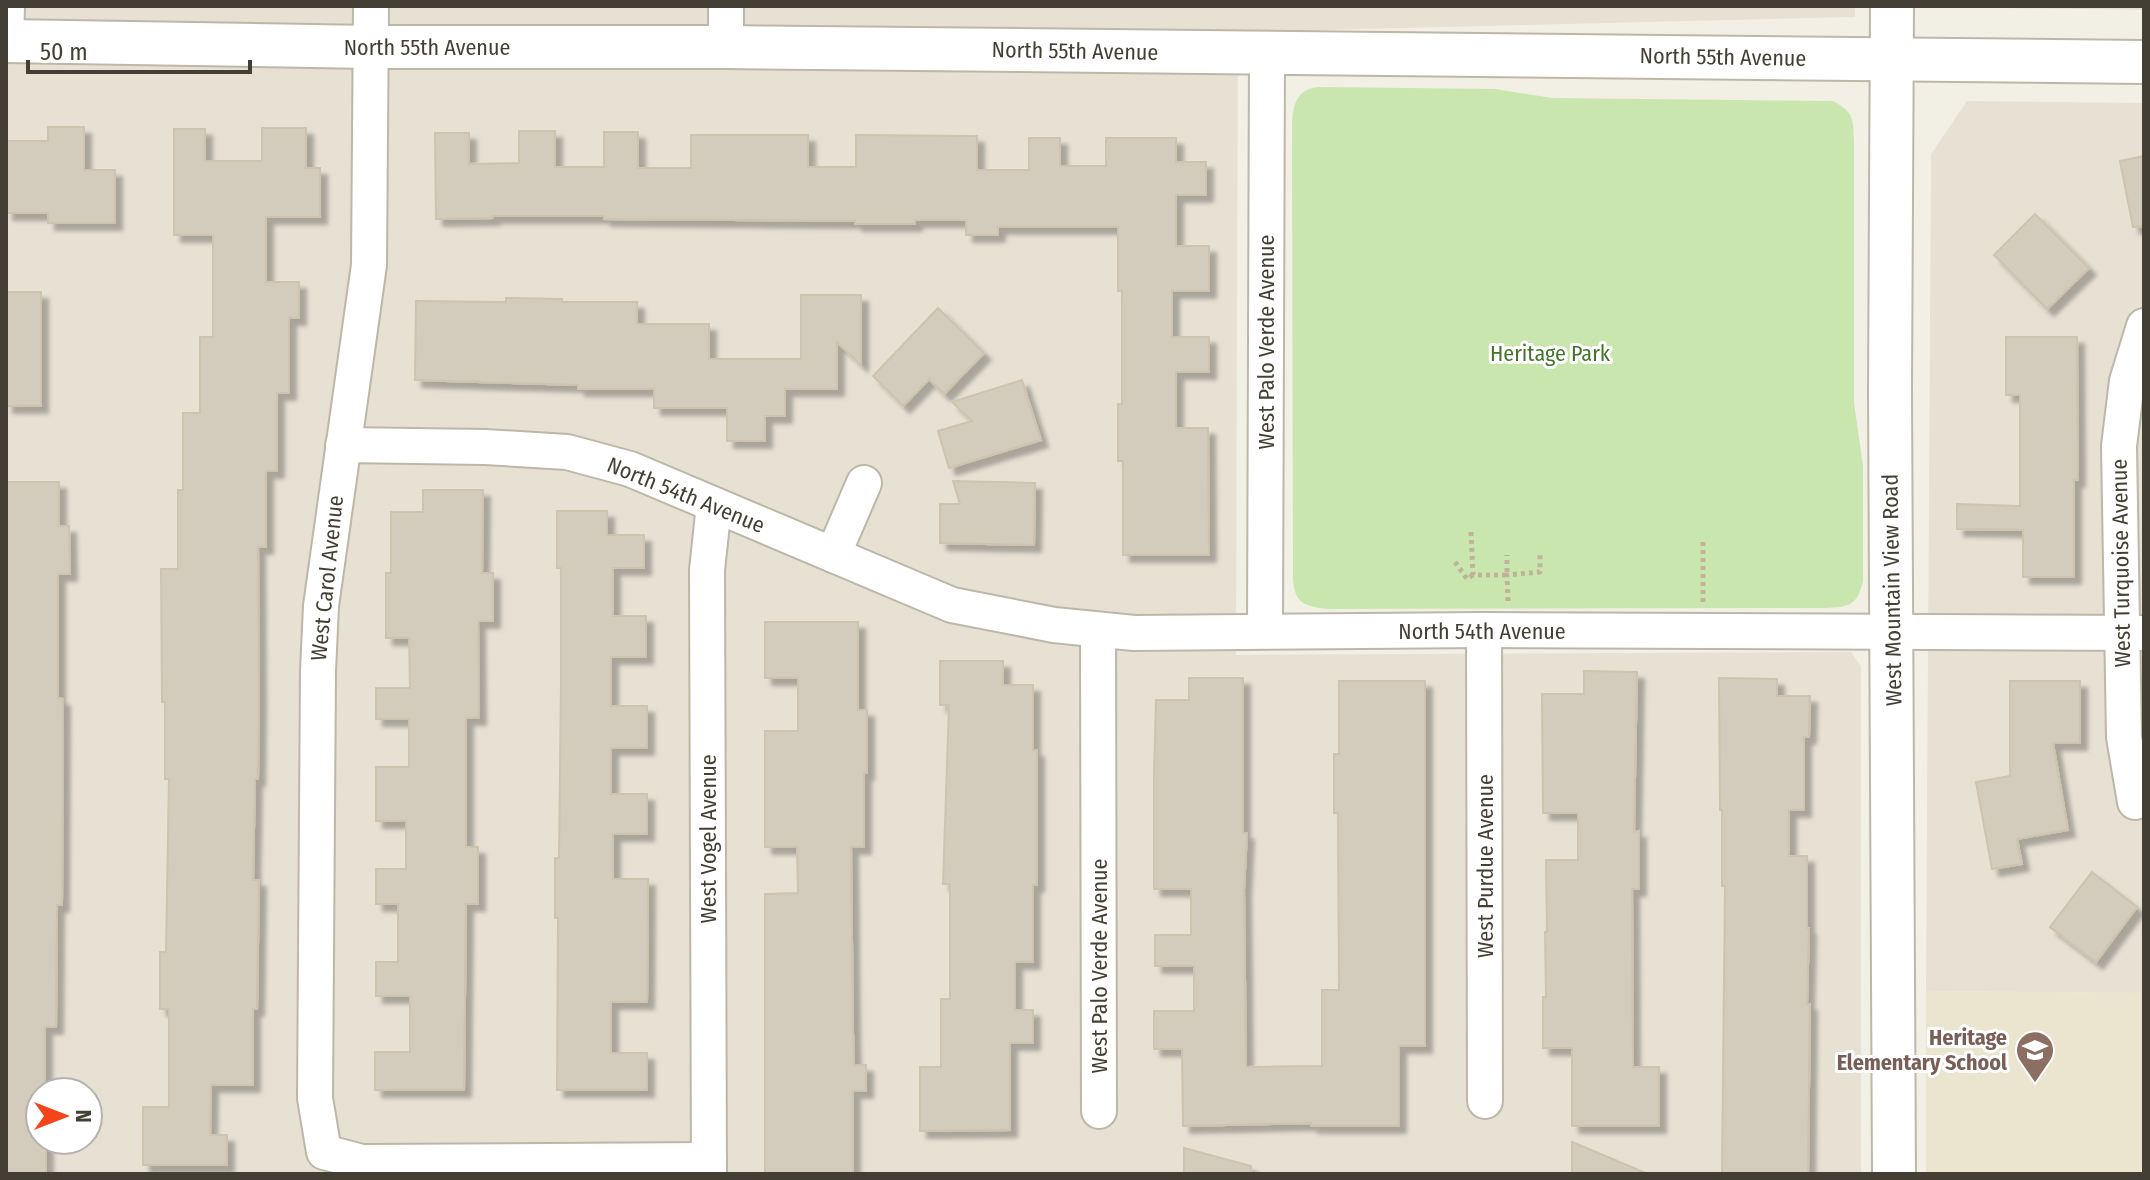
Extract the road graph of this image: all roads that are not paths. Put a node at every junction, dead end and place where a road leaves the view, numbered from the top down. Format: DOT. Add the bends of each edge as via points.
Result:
graph roads {
  1 [pos="7,6"];
  2 [pos="371,6"];
  3 [pos="726,6"];
  4 [pos="1892,6"];
  5 [pos="6,41"];
  6 [pos="371,47"];
  7 [pos="726,47"];
  8 [pos="1267,53"];
  9 [pos="1892,58"];
  10 [pos="2144,62"];
  11 [pos="2144,326"];
  12 [pos="343,445"];
  13 [pos="864,483"];
  14 [pos="714,505"];
  15 [pos="833,555"];
  16 [pos="1098,630"];
  17 [pos="1496,630"];
  18 [pos="1265,631"];
  19 [pos="2133,632"];
  20 [pos="1893,633"];
  21 [pos="2135,802"];
  22 [pos="1485,1101"];
  23 [pos="1099,1111"];
  24 [pos="709,1167"];
  25 [pos="1894,1174"];
  1 -- 5 [label="street"];
  2 -- 6 [label="street, West Carol Avenue"];
  3 -- 7 [label="street"];
  4 -- 9 [label="street, West Mountain View Road"];
  5 -- 6 [label="street, North 55th Avenue"];
  6 -- 7 [label="street, North 55th Avenue"];
  6 -- 12 [label="street, West Carol Avenue" via="369,265"];
  7 -- 8 [label="street, North 55th Avenue"];
  8 -- 9 [label="street, North 55th Avenue"];
  8 -- 18 [label="street, West Palo Verde Avenue"];
  9 -- 10 [label="street, North 55th Avenue"];
  9 -- 20 [label="street, West Mountain View Road"];
  11 -- 19 [label="street, West Turquoise Avenue" via="2127,381 2119,446"];
  12 -- 14 [label="street, North 54th Avenue" via="567,452 630,469"];
  12 -- 24 [label="street, West Carol Avenue" via="321,606 318,671 315,1098 324,1152 362,1162"];
  13 -- 15 [label="street"];
  14 -- 15 [label="street, North 54th Avenue"];
  14 -- 24 [label="street, West Vogel Avenue" via="707,570"];
  15 -- 16 [label="street, North 54th Avenue" via="952,605"];
  16 -- 18 [label="street, North 54th Avenue"];
  16 -- 23 [label="street, West Palo Verde Avenue"];
  17 -- 18 [label="street, North 54th Avenue"];
  17 -- 20 [label="street, North 54th Avenue"];
  17 -- 22 [label="street, West Purdue Avenue"];
  19 -- 20 [label="street, North 54th Avenue"];
  19 -- 21 [label="street, West Turquoise Avenue" via="2124,737"];
  20 -- 25 [label="street, West Mountain View Road"];
}
